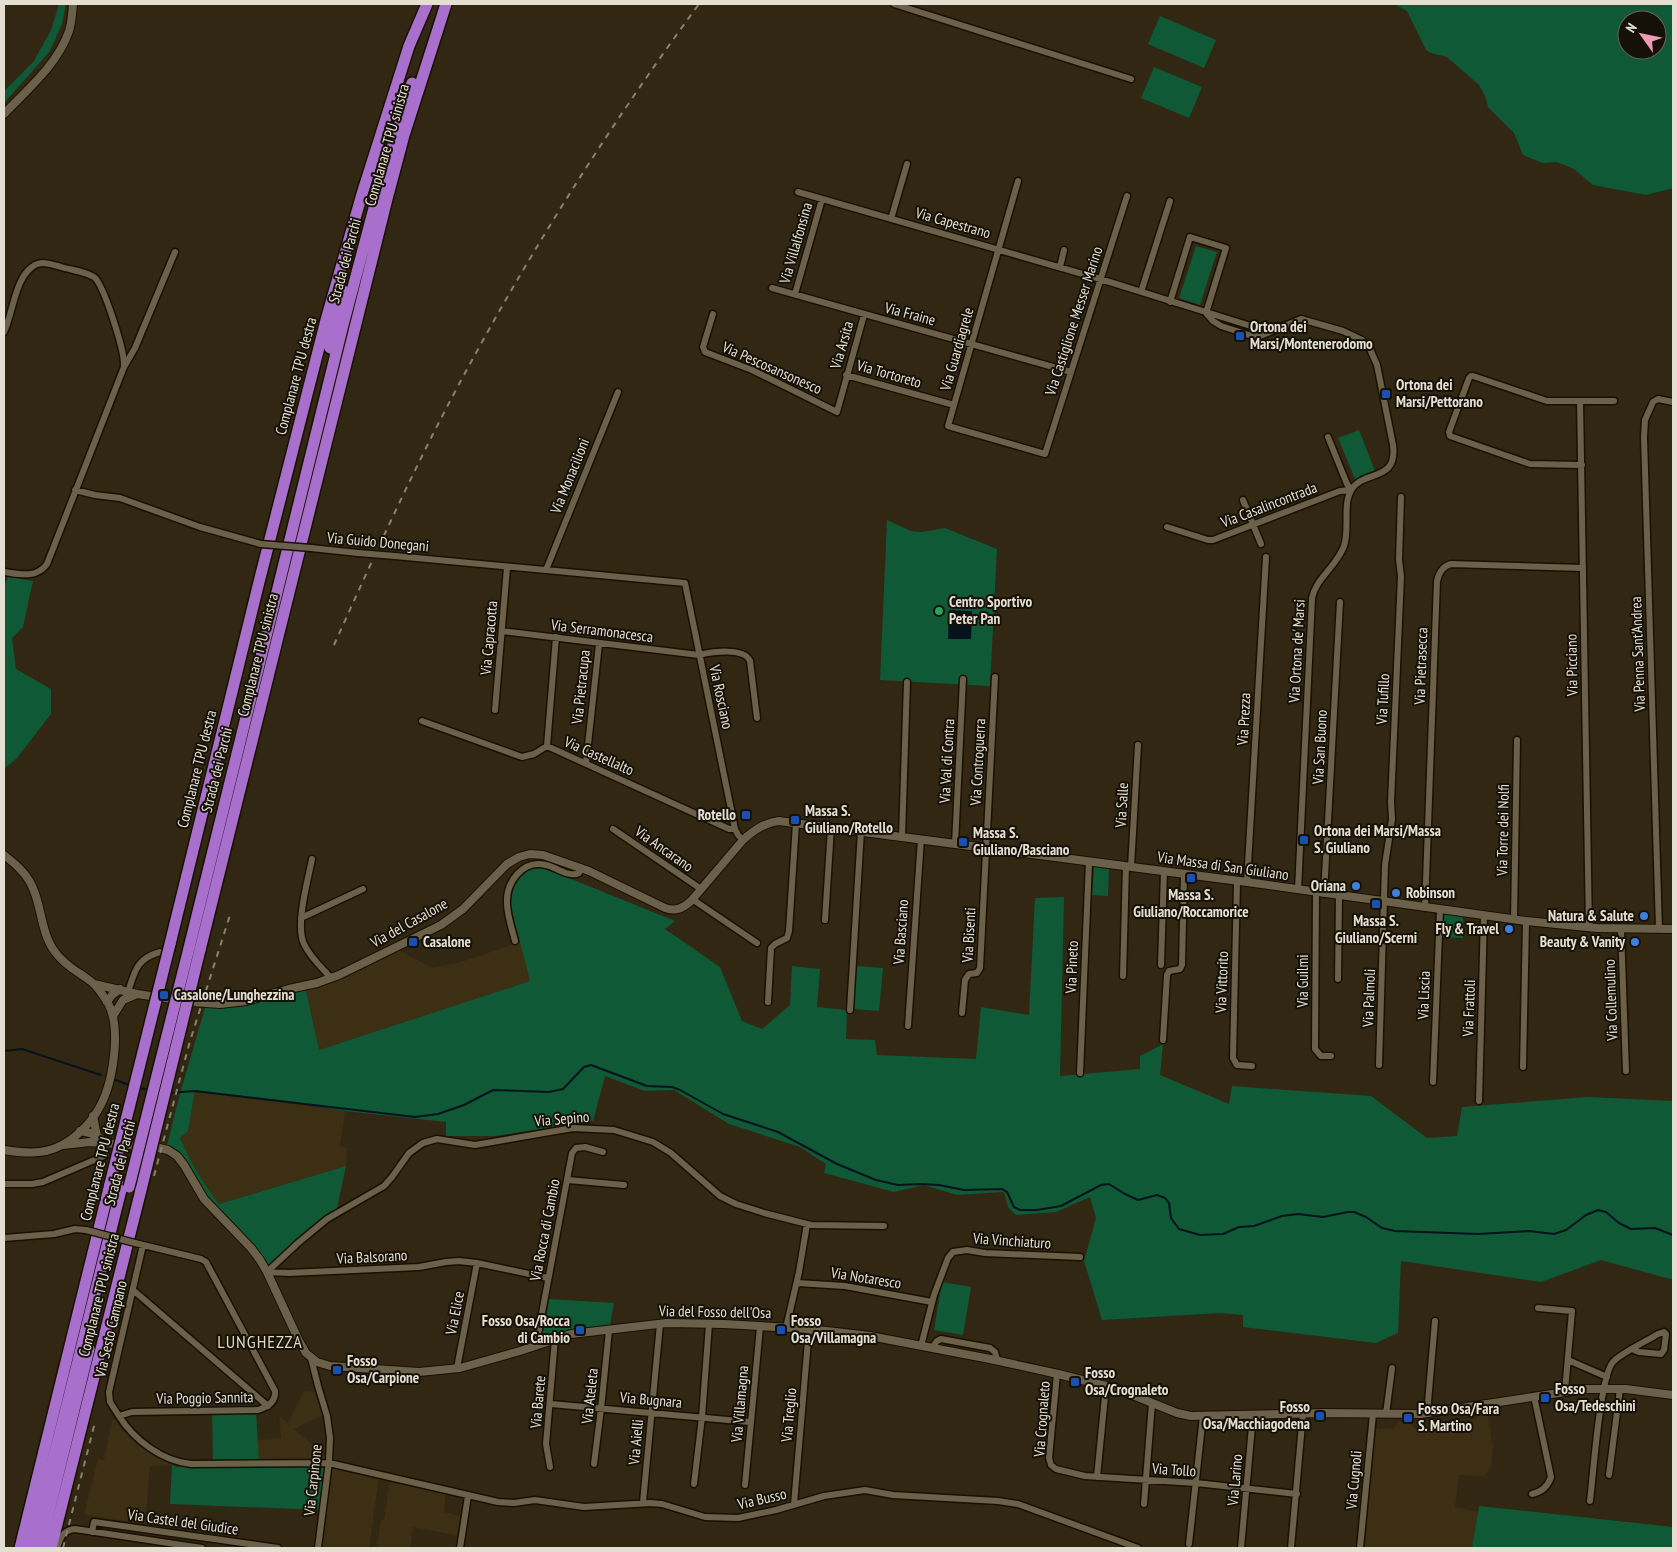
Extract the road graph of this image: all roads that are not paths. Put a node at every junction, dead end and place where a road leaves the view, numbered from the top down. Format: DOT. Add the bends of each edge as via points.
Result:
graph roads {
  1 [pos="73,4"];
  2 [pos="427,4"];
  3 [pos="439,4"];
  4 [pos="446,4"];
  5 [pos="894,4"];
  6 [pos="1131,79"];
  7 [pos="4,114"];
  8 [pos="907,164"];
  9 [pos="1018,181"];
  10 [pos="798,192"];
  11 [pos="1127,196"];
  12 [pos="822,199"];
  13 [pos="1170,201"];
  14 [pos="891,219"];
  15 [pos="999,250"];
  16 [pos="1064,250"];
  17 [pos="175,252"];
  18 [pos="1060,267"];
  19 [pos="1100,279"];
  20 [pos="772,288"];
  21 [pos="1141,292"];
  22 [pos="794,294"];
  23 [pos="1170,302"];
  24 [pos="1206,313"];
  25 [pos="713,314"];
  26 [pos="864,315"];
  27 [pos="4,332"];
  28 [pos="972,344"];
  29 [pos="124,368"];
  30 [pos="1071,372"];
  31 [pos="846,375"];
  32 [pos="618,392"];
  33 [pos="1580,401"];
  34 [pos="1614,401"];
  35 [pos="1673,402"];
  36 [pos="954,405"];
  37 [pos="837,412"];
  38 [pos="1328,437"];
  39 [pos="1045,454"];
  40 [pos="1582,465"];
  41 [pos="75,490"];
  42 [pos="1351,490"];
  43 [pos="1401,497"];
  44 [pos="1243,500"];
  45 [pos="1253,525"];
  46 [pos="1167,527"];
  47 [pos="1261,544"];
  48 [pos="1266,558"];
  49 [pos="507,568"];
  50 [pos="1583,568"];
  51 [pos="546,570"];
  52 [pos="4,572"];
  53 [pos="685,583"];
  54 [pos="1340,602"];
  55 [pos="502,632"];
  56 [pos="556,637"];
  57 [pos="599,644"];
  58 [pos="699,655"];
  59 [pos="995,677"];
  60 [pos="964,679"];
  61 [pos="907,682"];
  62 [pos="495,710"];
  63 [pos="757,718"];
  64 [pos="422,721"];
  65 [pos="1517,740"];
  66 [pos="1138,745"];
  67 [pos="547,746"];
  68 [pos="586,763"];
  69 [pos="796,823"];
  70 [pos="830,828"];
  71 [pos="613,829"];
  72 [pos="735,829"];
  73 [pos="861,831"];
  74 [pos="902,836"];
  75 [pos="921,839"];
  76 [pos="743,840"];
  77 [pos="955,844"];
  78 [pos="985,848"];
  79 [pos="4,855"];
  80 [pos="312,858"];
  81 [pos="1089,862"];
  82 [pos="1129,867"];
  83 [pos="582,868"];
  84 [pos="1164,871"];
  85 [pos="1184,874"];
  86 [pos="1237,882"];
  87 [pos="1247,882"];
  88 [pos="363,889"];
  89 [pos="701,889"];
  90 [pos="1298,890"];
  91 [pos="1320,893"];
  92 [pos="1339,896"];
  93 [pos="692,899"];
  94 [pos="1385,902"];
  95 [pos="1425,908"];
  96 [pos="1440,910"];
  97 [pos="1484,916"];
  98 [pos="301,918"];
  99 [pos="825,920"];
  100 [pos="1514,920"];
  101 [pos="1526,921"];
  102 [pos="1589,928"];
  103 [pos="1621,929"];
  104 [pos="1659,929"];
  105 [pos="1673,929"];
  106 [pos="515,941"];
  107 [pos="757,943"];
  108 [pos="185,947"];
  109 [pos="160,952"];
  110 [pos="1160,965"];
  111 [pos="1123,976"];
  112 [pos="331,978"];
  113 [pos="1338,979"];
  114 [pos="94,984"];
  115 [pos="120,989"];
  116 [pos="128,992"];
  117 [pos="137,994"];
  118 [pos="123,1000"];
  119 [pos="107,1002"];
  120 [pos="768,1002"];
  121 [pos="850,1010"];
  122 [pos="962,1014"];
  123 [pos="113,1016"];
  124 [pos="908,1026"];
  125 [pos="1163,1040"];
  126 [pos="1331,1056"];
  127 [pos="1252,1066"];
  128 [pos="1379,1066"];
  129 [pos="1522,1067"];
  130 [pos="1626,1071"];
  131 [pos="1080,1072"];
  132 [pos="1433,1082"];
  133 [pos="1479,1101"];
  134 [pos="93,1116"];
  135 [pos="80,1131"];
  136 [pos="97,1136"];
  137 [pos="90,1142"];
  138 [pos="110,1143"];
  139 [pos="63,1145"];
  140 [pos="4,1150"];
  141 [pos="603,1152"];
  142 [pos="106,1155"];
  143 [pos="568,1180"];
  144 [pos="4,1184"];
  145 [pos="624,1185"];
  146 [pos="125,1187"];
  147 [pos="807,1224"];
  148 [pos="884,1226"];
  149 [pos="4,1238"];
  150 [pos="143,1245"];
  151 [pos="1080,1257"];
  152 [pos="477,1263"];
  153 [pos="267,1272"];
  154 [pos="548,1278"];
  155 [pos="797,1283"];
  156 [pos="132,1290"];
  157 [pos="932,1302"];
  158 [pos="1538,1308"];
  159 [pos="1435,1321"];
  160 [pos="660,1324"];
  161 [pos="708,1324"];
  162 [pos="760,1326"];
  163 [pos="786,1328"];
  164 [pos="809,1329"];
  165 [pos="609,1330"];
  166 [pos="555,1339"];
  167 [pos="536,1346"];
  168 [pos="921,1346"];
  169 [pos="1664,1348"];
  170 [pos="1673,1348"];
  171 [pos="1632,1349"];
  172 [pos="311,1358"];
  173 [pos="1568,1360"];
  174 [pos="457,1368"];
  175 [pos="1392,1368"];
  176 [pos="1057,1374"];
  177 [pos="1607,1377"];
  178 [pos="1106,1386"];
  179 [pos="1603,1389"];
  180 [pos="1620,1389"];
  181 [pos="1565,1391"];
  182 [pos="1673,1395"];
  183 [pos="1534,1396"];
  184 [pos="1152,1403"];
  185 [pos="551,1404"];
  186 [pos="268,1406"];
  187 [pos="601,1409"];
  188 [pos="651,1413"];
  189 [pos="1303,1413"];
  190 [pos="1373,1414"];
  191 [pos="1386,1414"];
  192 [pos="1427,1414"];
  193 [pos="1253,1415"];
  194 [pos="119,1416"];
  195 [pos="1203,1416"];
  196 [pos="702,1417"];
  197 [pos="750,1422"];
  198 [pos="60,1452"];
  199 [pos="329,1463"];
  200 [pos="594,1464"];
  201 [pos="1051,1465"];
  202 [pos="550,1466"];
  203 [pos="1609,1475"];
  204 [pos="1097,1477"];
  205 [pos="1147,1480"];
  206 [pos="1196,1483"];
  207 [pos="694,1484"];
  208 [pos="745,1485"];
  209 [pos="1246,1489"];
  210 [pos="1296,1494"];
  211 [pos="1532,1494"];
  212 [pos="468,1496"];
  213 [pos="1590,1501"];
  214 [pos="643,1502"];
  215 [pos="794,1504"];
  216 [pos="1144,1504"];
  217 [pos="92,1532"];
  218 [pos="1189,1544"];
  219 [pos="20,1548"];
  220 [pos="31,1548"];
  221 [pos="40,1548"];
  222 [pos="51,1548"];
  223 [pos="57,1548"];
  224 [pos="202,1548"];
  225 [pos="278,1548"];
  226 [pos="318,1548"];
  227 [pos="460,1548"];
  228 [pos="1138,1548"];
  229 [pos="1241,1548"];
  230 [pos="1291,1548"];
  231 [pos="1360,1548"];
  1 -- 7 [label="street" via="70,29 58,54"];
  2 -- 108 [label="highway, Strada dei Parchi" via="336,321"];
  3 -- 108 [label="highway, Strada dei Parchi" via="396,132 367,234"];
  4 -- 108 [label="highway, Complanare TPU sinistra" via="404,135"];
  5 -- 6 [label="street"];
  8 -- 14 [label="street"];
  9 -- 15 [label="street, Via Guardiagrele"];
  10 -- 12 [label="street, Via Capestrano"];
  11 -- 19 [label="street, Via Castiglione Messer Marino"];
  12 -- 14 [label="street, Via Capestrano"];
  12 -- 22 [label="street, Via Villalfonsina"];
  13 -- 21 [label="street"];
  14 -- 15 [label="street, Via Capestrano"];
  15 -- 18 [label="street, Via Capestrano"];
  15 -- 28 [label="street, Via Guardiagrele"];
  16 -- 18 [label="street"];
  17 -- 29 [label="street"];
  18 -- 19 [label="street, Via Capestrano"];
  19 -- 21 [label="street"];
  19 -- 30 [label="street, Via Castiglione Messer Marino"];
  20 -- 22 [label="street, Via Fraine"];
  21 -- 23 [label="street"];
  22 -- 26 [label="street, Via Fraine"];
  23 -- 24 [label="street"];
  23 -- 24 [label="street" via="1190,237 1226,248"];
  24 -- 42 [label="street" via="1270,332 1303,320 1354,335 1372,351 1393,456 1384,472 1358,483"];
  25 -- 37 [label="street, Via Pescosansonesco" via="705,352 747,368"];
  26 -- 28 [label="street, Via Fraine"];
  26 -- 31 [label="street, Via Arsita"];
  27 -- 29 [label="street" via="22,278 34,265 46,263 82,272 95,278 102,289"];
  28 -- 30 [label="street, Via Fraine"];
  28 -- 36 [label="street, Via Guardiagrele"];
  29 -- 41 [label="street"];
  30 -- 39 [label="street, Via Castiglione Messer Marino"];
  31 -- 36 [label="street, Via Tortoreto"];
  31 -- 37 [label="street, Via Arsita"];
  32 -- 51 [label="street, Via Monacilioni"];
  33 -- 34 [label="street"];
  33 -- 40 [label="street, Via Picciano"];
  33 -- 40 [label="street" via="1545,401 1470,376 1449,433 1452,437 1530,464"];
  35 -- 104 [label="street, Via Penna Sant'Andrea" via="1658,399 1653,402 1645,420 1644,436"];
  36 -- 39 [label="street, Via Guardiagrele" via="948,426"];
  38 -- 42 [label="street"];
  40 -- 50 [label="street, Via Picciano"];
  41 -- 49 [label="street, Via Guido Donegani, bridge" via="120,498 261,544"];
  41 -- 52 [label="street" via="45,567 28,575"];
  42 -- 45 [label="street, Via Casalincontrada" via="1340,491"];
  42 -- 90 [label="street, Via Ortona de' Marsi" via="1344,546 1312,598"];
  43 -- 94 [label="street, Via Tufillo" via="1392,815 1385,865"];
  44 -- 45 [label="street"];
  45 -- 46 [label="street, Via Casalincontrada" via="1211,540"];
  45 -- 47 [label="street"];
  48 -- 87 [label="street, Via Prezza"];
  49 -- 51 [label="street, Via Guido Donegani"];
  49 -- 55 [label="street, Via Capracotta"];
  50 -- 95 [label="street, Via Pietrasecca" via="1451,564 1438,576"];
  50 -- 102 [label="street, Via Picciano"];
  51 -- 53 [label="street, Via Guido Donegani"];
  53 -- 58 [label="street, Via Rosciano"];
  54 -- 91 [label="street, Via San Buono"];
  55 -- 56 [label="street, Via Serramonacesca"];
  55 -- 62 [label="street, Via Capracotta"];
  56 -- 57 [label="street, Via Serramonacesca"];
  56 -- 67 [label="street"];
  57 -- 58 [label="street, Via Serramonacesca"];
  57 -- 68 [label="street, Via Pietracupa"];
  58 -- 63 [label="street, Via Serramonacesca" via="725,651 748,656"];
  58 -- 72 [label="street, Via Rosciano"];
  59 -- 78 [label="street, Via Controguerra"];
  60 -- 77 [label="street, Via Val di Contra"];
  61 -- 74 [label="street"];
  64 -- 67 [label="street, Via Castellalto" via="522,756 532,755"];
  65 -- 100 [label="street, Via Torre dei Nolfi"];
  66 -- 82 [label="street, Via Salle"];
  67 -- 68 [label="street, Via Castellalto"];
  68 -- 72 [label="street, Via Castellalto"];
  69 -- 70 [label="street, Via Massa di San Giuliano"];
  69 -- 76 [label="street, Via Massa di San Giuliano" via="779,821 766,824"];
  69 -- 120 [label="street" via="789,933 771,949"];
  70 -- 73 [label="street, Via Massa di San Giuliano"];
  70 -- 99 [label="street"];
  71 -- 89 [label="street, Via Ancarano"];
  72 -- 76 [label="street"];
  73 -- 74 [label="street, Via Massa di San Giuliano"];
  73 -- 121 [label="street"];
  74 -- 75 [label="street, Via Massa di San Giuliano"];
  75 -- 77 [label="street, Via Massa di San Giuliano"];
  75 -- 124 [label="street, Via Basciano"];
  76 -- 89 [label="street, Via del Casalone"];
  77 -- 78 [label="street, Via Massa di San Giuliano"];
  78 -- 81 [label="street, Via Massa di San Giuliano"];
  78 -- 122 [label="street, Via Bisenti" via="980,970 965,979"];
  79 -- 114 [label="street" via="31,884 55,952"];
  80 -- 98 [label="street"];
  81 -- 82 [label="street, Via Massa di San Giuliano"];
  81 -- 131 [label="street, Via Pineto"];
  82 -- 84 [label="street, Via Massa di San Giuliano"];
  82 -- 111 [label="street"];
  83 -- 93 [label="street, Via del Casalone" via="670,910 677,910"];
  83 -- 106 [label="street" via="573,875 537,864 518,872 507,902"];
  83 -- 112 [label="street, Via del Casalone" via="539,854 517,858 444,923"];
  84 -- 85 [label="street, Via Massa di San Giuliano"];
  84 -- 110 [label="street"];
  85 -- 86 [label="street, Via Massa di San Giuliano"];
  85 -- 125 [label="street" via="1182,965 1180,969 1167,973"];
  86 -- 87 [label="street, Via Massa di San Giuliano"];
  86 -- 127 [label="street, Via Vittorito" via="1232,1058 1237,1065"];
  87 -- 90 [label="street, Via Massa di San Giuliano"];
  88 -- 98 [label="street"];
  89 -- 93 [label="street, Via del Casalone"];
  90 -- 91 [label="street, Via Massa di San Giuliano"];
  91 -- 92 [label="street, Via Massa di San Giuliano"];
  91 -- 126 [label="street, Via Guilmi" via="1315,1049 1321,1056"];
  92 -- 94 [label="street, Via Massa di San Giuliano"];
  92 -- 113 [label="street"];
  93 -- 107 [label="street"];
  94 -- 95 [label="street, Via Massa di San Giuliano"];
  94 -- 128 [label="street, Via Palmoli"];
  95 -- 96 [label="street, Via Massa di San Giuliano"];
  96 -- 97 [label="street, Via Massa di San Giuliano"];
  96 -- 132 [label="street, Via Liscia"];
  97 -- 100 [label="street, Via Massa di San Giuliano"];
  97 -- 133 [label="street, Via Frattoli"];
  98 -- 112 [label="street" via="304,944"];
  100 -- 101 [label="street, Via Massa di San Giuliano"];
  101 -- 102 [label="street, Via Massa di San Giuliano"];
  101 -- 129 [label="street"];
  102 -- 103 [label="street, Via Massa di San Giuliano"];
  103 -- 104 [label="street, Via Massa di San Giuliano"];
  103 -- 130 [label="street, Via Collemulino"];
  104 -- 105 [label="street, Via Massa di San Giuliano"];
  108 -- 146 [label="highway, Strada dei Parchi"];
  108 -- 146 [label="highway, Complanare TPU sinistra, bridge"];
  109 -- 116 [label="street" via="136,966"];
  112 -- 117 [label="street, Via del Casalone" via="227,1004"];
  114 -- 115 [label="street, Via del Casalone"];
  114 -- 119 [label="street"];
  115 -- 116 [label="street, Via del Casalone"];
  115 -- 119 [label="street"];
  116 -- 117 [label="street, Via del Casalone"];
  117 -- 118 [label="street"];
  118 -- 119 [label="street"];
  118 -- 123 [label="street"];
  119 -- 123 [label="street"];
  123 -- 134 [label="street" via="114,1058 105,1094"];
  134 -- 135 [label="street"];
  134 -- 136 [label="street"];
  135 -- 136 [label="street"];
  135 -- 137 [label="street"];
  135 -- 139 [label="street"];
  136 -- 138 [label="street"];
  137 -- 138 [label="street"];
  137 -- 139 [label="street"];
  138 -- 153 [label="street" via="158,1147 176,1155 204,1200 251,1248"];
  139 -- 140 [label="street" via="36,1152"];
  141 -- 143 [label="street, Via Rocca di Cambio" via="573,1149"];
  142 -- 144 [label="street" via="46,1182"];
  143 -- 145 [label="street"];
  143 -- 154 [label="street, Via Rocca di Cambio"];
  146 -- 198 [label="highway, Strada dei Parchi"];
  146 -- 198 [label="highway, Complanare TPU sinistra"];
  147 -- 148 [label="street, Via Sepino"];
  147 -- 153 [label="street, Via Sepino" via="726,1200 665,1149 622,1132 573,1128 473,1145 434,1140 415,1148 384,1186 327,1219"];
  147 -- 155 [label="street"];
  149 -- 150 [label="street, Via Poggio Sannita, bridge" via="75,1229"];
  150 -- 156 [label="street, Via Sesto Campano"];
  150 -- 186 [label="street, Via Poggio Sannita" via="206,1262 274,1388 274,1398"];
  151 -- 157 [label="street, Via Vinchiaturo" via="956,1250 948,1258"];
  152 -- 153 [label="street, Via Balsorano"];
  152 -- 154 [label="street, Via Balsorano"];
  152 -- 174 [label="street, Via Elice"];
  153 -- 172 [label="street" via="301,1345"];
  154 -- 167 [label="street, Via Rocca di Cambio"];
  155 -- 157 [label="street, Via Notaresco" via="845,1286"];
  155 -- 163 [label="street"];
  156 -- 186 [label="street"];
  156 -- 194 [label="street, Via Sesto Campano" via="108,1392"];
  157 -- 168 [label="street, Via Vinchiaturo"];
  158 -- 173 [label="street" via="1572,1311"];
  159 -- 192 [label="street"];
  160 -- 161 [label="street, Via del Fosso dell'Osa"];
  160 -- 165 [label="street, Via del Fosso dell'Osa"];
  160 -- 188 [label="street, Via Aielli"];
  161 -- 162 [label="street, Via del Fosso dell'Osa"];
  161 -- 196 [label="street"];
  162 -- 163 [label="street, Via del Fosso dell'Osa"];
  162 -- 197 [label="street, Via Villamagna"];
  163 -- 164 [label="street, Via del Fosso dell'Osa"];
  164 -- 168 [label="street, Via del Fosso dell'Osa" via="840,1331"];
  164 -- 215 [label="street, Via Treglio"];
  165 -- 166 [label="street, Via del Fosso dell'Osa"];
  165 -- 187 [label="street, Via Ateleta"];
  166 -- 167 [label="street, Via del Fosso dell'Osa"];
  166 -- 185 [label="street, Via Barete"];
  167 -- 174 [label="street, Via del Fosso dell'Osa"];
  168 -- 176 [label="street, Via del Fosso dell'Osa"];
  169 -- 170 [label="street"];
  169 -- 171 [label="street" via="1659,1354"];
  169 -- 171 [label="street" via="1666,1335 1662,1333"];
  171 -- 177 [label="street" via="1613,1361"];
  172 -- 174 [label="street, Via del Fosso dell'Osa" via="339,1368 419,1372"];
  172 -- 199 [label="street, Via Carpinone" via="328,1419"];
  173 -- 177 [label="street"];
  173 -- 181 [label="street"];
  175 -- 191 [label="street"];
  176 -- 178 [label="street, Via del Fosso dell'Osa"];
  176 -- 201 [label="street, Via Crognaleto" via="1049,1457"];
  177 -- 179 [label="street"];
  178 -- 184 [label="street, Via del Fosso dell'Osa"];
  178 -- 204 [label="street"];
  179 -- 180 [label="street, Via del Fosso dell'Osa"];
  179 -- 181 [label="street, Via del Fosso dell'Osa"];
  179 -- 213 [label="street"];
  180 -- 182 [label="street, Via del Fosso dell'Osa"];
  180 -- 203 [label="street"];
  181 -- 183 [label="street, Via del Fosso dell'Osa"];
  183 -- 192 [label="street, Via del Fosso dell'Osa"];
  183 -- 211 [label="street" via="1551,1477 1546,1487"];
  184 -- 195 [label="street, Via del Fosso dell'Osa" via="1179,1414"];
  184 -- 205 [label="street"];
  185 -- 187 [label="street, Via Bugnara"];
  185 -- 202 [label="street, Via Barete" via="546,1446"];
  186 -- 194 [label="street, Via Poggio Sannita" via="252,1410 132,1412"];
  187 -- 188 [label="street, Via Bugnara"];
  187 -- 200 [label="street, Via Ateleta"];
  188 -- 196 [label="street, Via Bugnara"];
  188 -- 214 [label="street, Via Aielli"];
  189 -- 190 [label="street, Via del Fosso dell'Osa"];
  189 -- 193 [label="street, Via del Fosso dell'Osa"];
  189 -- 210 [label="street"];
  190 -- 191 [label="street, Via del Fosso dell'Osa"];
  190 -- 231 [label="street, Via Cugnoli"];
  191 -- 192 [label="street, Via del Fosso dell'Osa"];
  193 -- 195 [label="street, Via del Fosso dell'Osa"];
  193 -- 209 [label="street, Via Larino"];
  194 -- 199 [label="street, Via Busso" via="130,1432 153,1450 180,1463"];
  195 -- 206 [label="street"];
  196 -- 197 [label="street, Via Bugnara"];
  196 -- 207 [label="street"];
  197 -- 208 [label="street, Via Villamagna"];
  198 -- 219 [label="highway"];
  198 -- 220 [label="highway, Strada dei Parchi"];
  198 -- 221 [label="highway, Strada dei Parchi"];
  198 -- 222 [label="highway, Complanare TPU sinistra"];
  199 -- 212 [label="street, Via Busso"];
  199 -- 226 [label="street, Via Carpinone"];
  201 -- 204 [label="street, Via Tollo" via="1069,1473"];
  204 -- 205 [label="street, Via Tollo"];
  205 -- 206 [label="street, Via Tollo"];
  205 -- 216 [label="street"];
  206 -- 209 [label="street, Via Tollo"];
  206 -- 218 [label="street"];
  209 -- 210 [label="street, Via Tollo"];
  209 -- 229 [label="street, Via Larino"];
  210 -- 230 [label="street"];
  212 -- 214 [label="street, Via Busso" via="507,1503 540,1500 584,1508"];
  212 -- 227 [label="street"];
  214 -- 215 [label="street, Via Busso" via="716,1518 746,1517"];
  215 -- 228 [label="street, Via Busso" via="863,1490 893,1495 1011,1502"];
  217 -- 223 [label="street, Via Castel del Giudice" via="66,1532"];
  217 -- 224 [label="street, Via Castel del Giudice"];
  217 -- 225 [label="street, Via Castel del Giudice" via="94,1522"];
}
